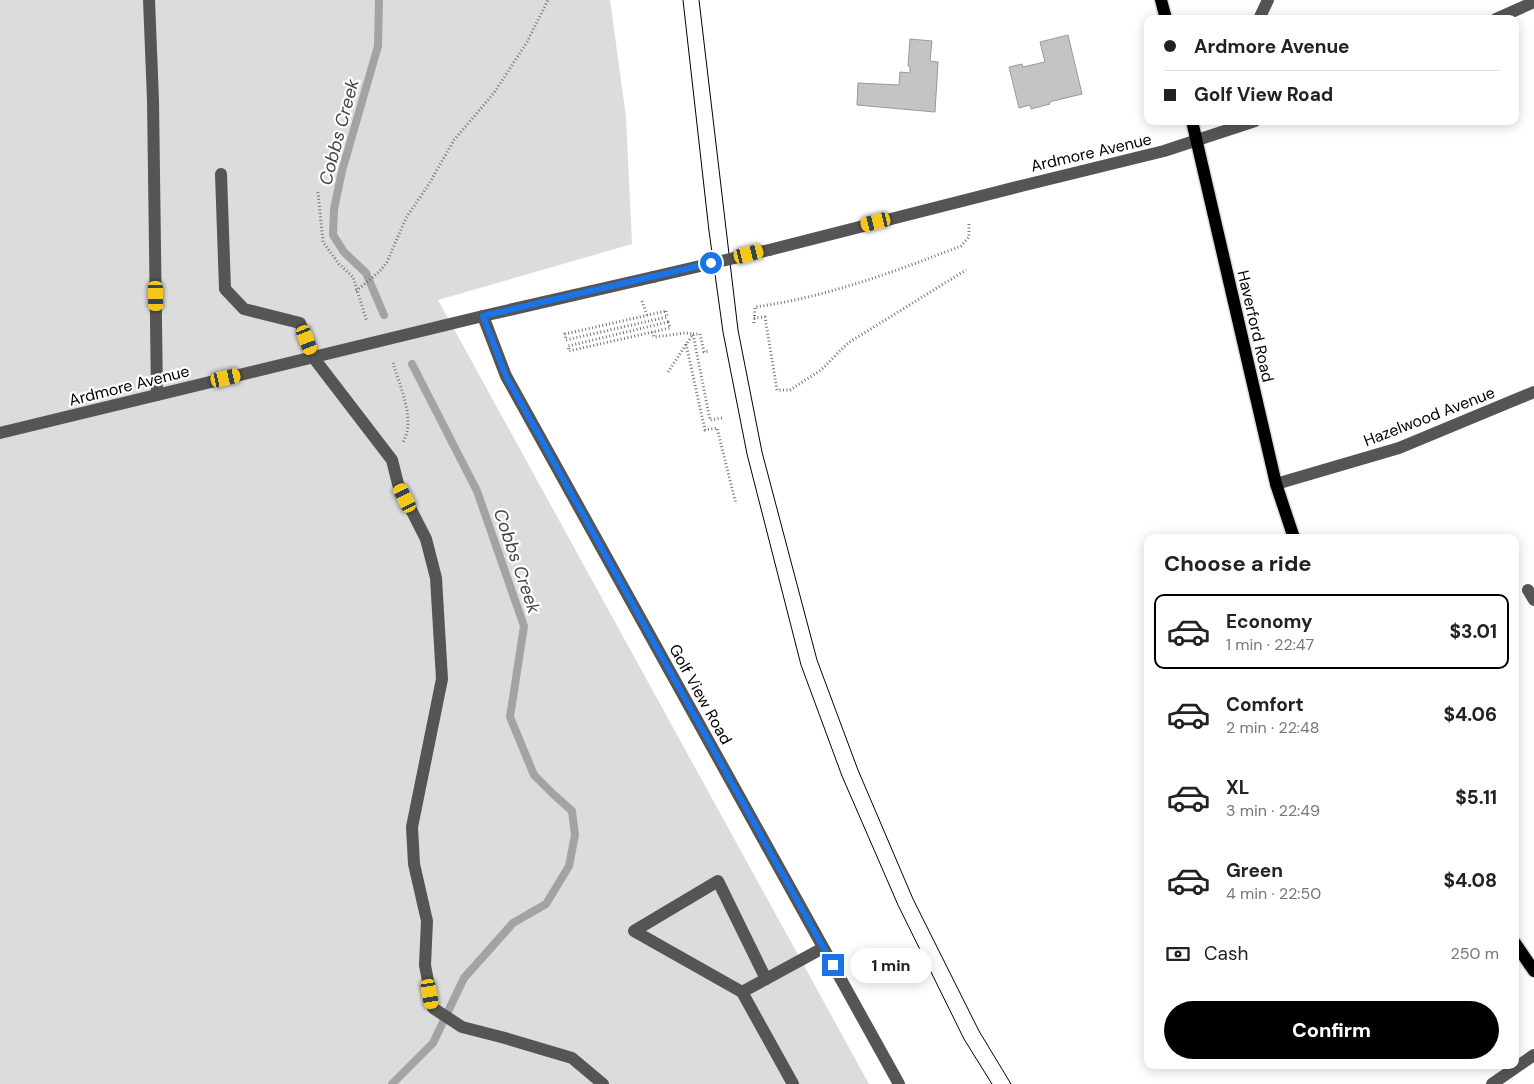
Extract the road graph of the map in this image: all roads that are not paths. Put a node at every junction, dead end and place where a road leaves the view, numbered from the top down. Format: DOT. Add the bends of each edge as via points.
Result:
graph roads {
  1 [pos="149,0"];
  2 [pos="1162,0"];
  3 [pos="1268,0"];
  4 [pos="1534,2"];
  5 [pos="1165,15"];
  6 [pos="1260,15"];
  7 [pos="1505,15"];
  8 [pos="1193,125"];
  9 [pos="1243,125"];
  10 [pos="1197,141"];
  11 [pos="221,174"];
  12 [pos="483,316"];
  13 [pos="313,357"];
  14 [pos="1534,392"];
  15 [pos="157,394"];
  16 [pos="0,433"];
  17 [pos="1276,484"];
  18 [pos="1293,534"];
  19 [pos="823,948"];
  20 [pos="1519,949"];
  21 [pos="1534,971"];
  22 [pos="766,979"];
  23 [pos="742,992"];
  24 [pos="1534,1055"];
  25 [pos="1519,1065"];
  26 [pos="1514,1069"];
  27 [pos="603,1084"];
  28 [pos="793,1084"];
  29 [pos="899,1084"];
  30 [pos="1492,1084"];
  1 -- 15 [label="street"];
  2 -- 5 [label="main road"];
  3 -- 6 [label="street"];
  4 -- 7 [label="street"];
  8 -- 10 [label="main road, Haverford Road"];
  9 -- 10 [label="street, Ardmore Avenue"];
  10 -- 12 [label="street, Ardmore Avenue, bridge" via="768,250"];
  10 -- 17 [label="main road, Haverford Road"];
  11 -- 13 [label="street" via="224,289 244,309 300,323"];
  12 -- 13 [label="street, Ardmore Avenue"];
  12 -- 19 [label="street, Golf View Road" via="506,376"];
  13 -- 15 [label="street, Ardmore Avenue"];
  13 -- 27 [label="street" via="392,460 398,484 426,539 436,578 442,679 412,827 414,864 427,921 425,965 433,1008 462,1027 572,1058"];
  14 -- 17 [label="street, Hazelwood Avenue" via="1399,448"];
  15 -- 16 [label="street, Ardmore Avenue"];
  17 -- 18 [label="main road, Haverford Road"];
  19 -- 22 [label="street"];
  19 -- 29 [label="street, Golf View Road"];
  20 -- 21 [label="main road"];
  22 -- 23 [label="street"];
  22 -- 23 [label="street" via="718,881 634,931"];
  23 -- 28 [label="street"];
  24 -- 25 [label="street"];
  26 -- 30 [label="street"];
}
